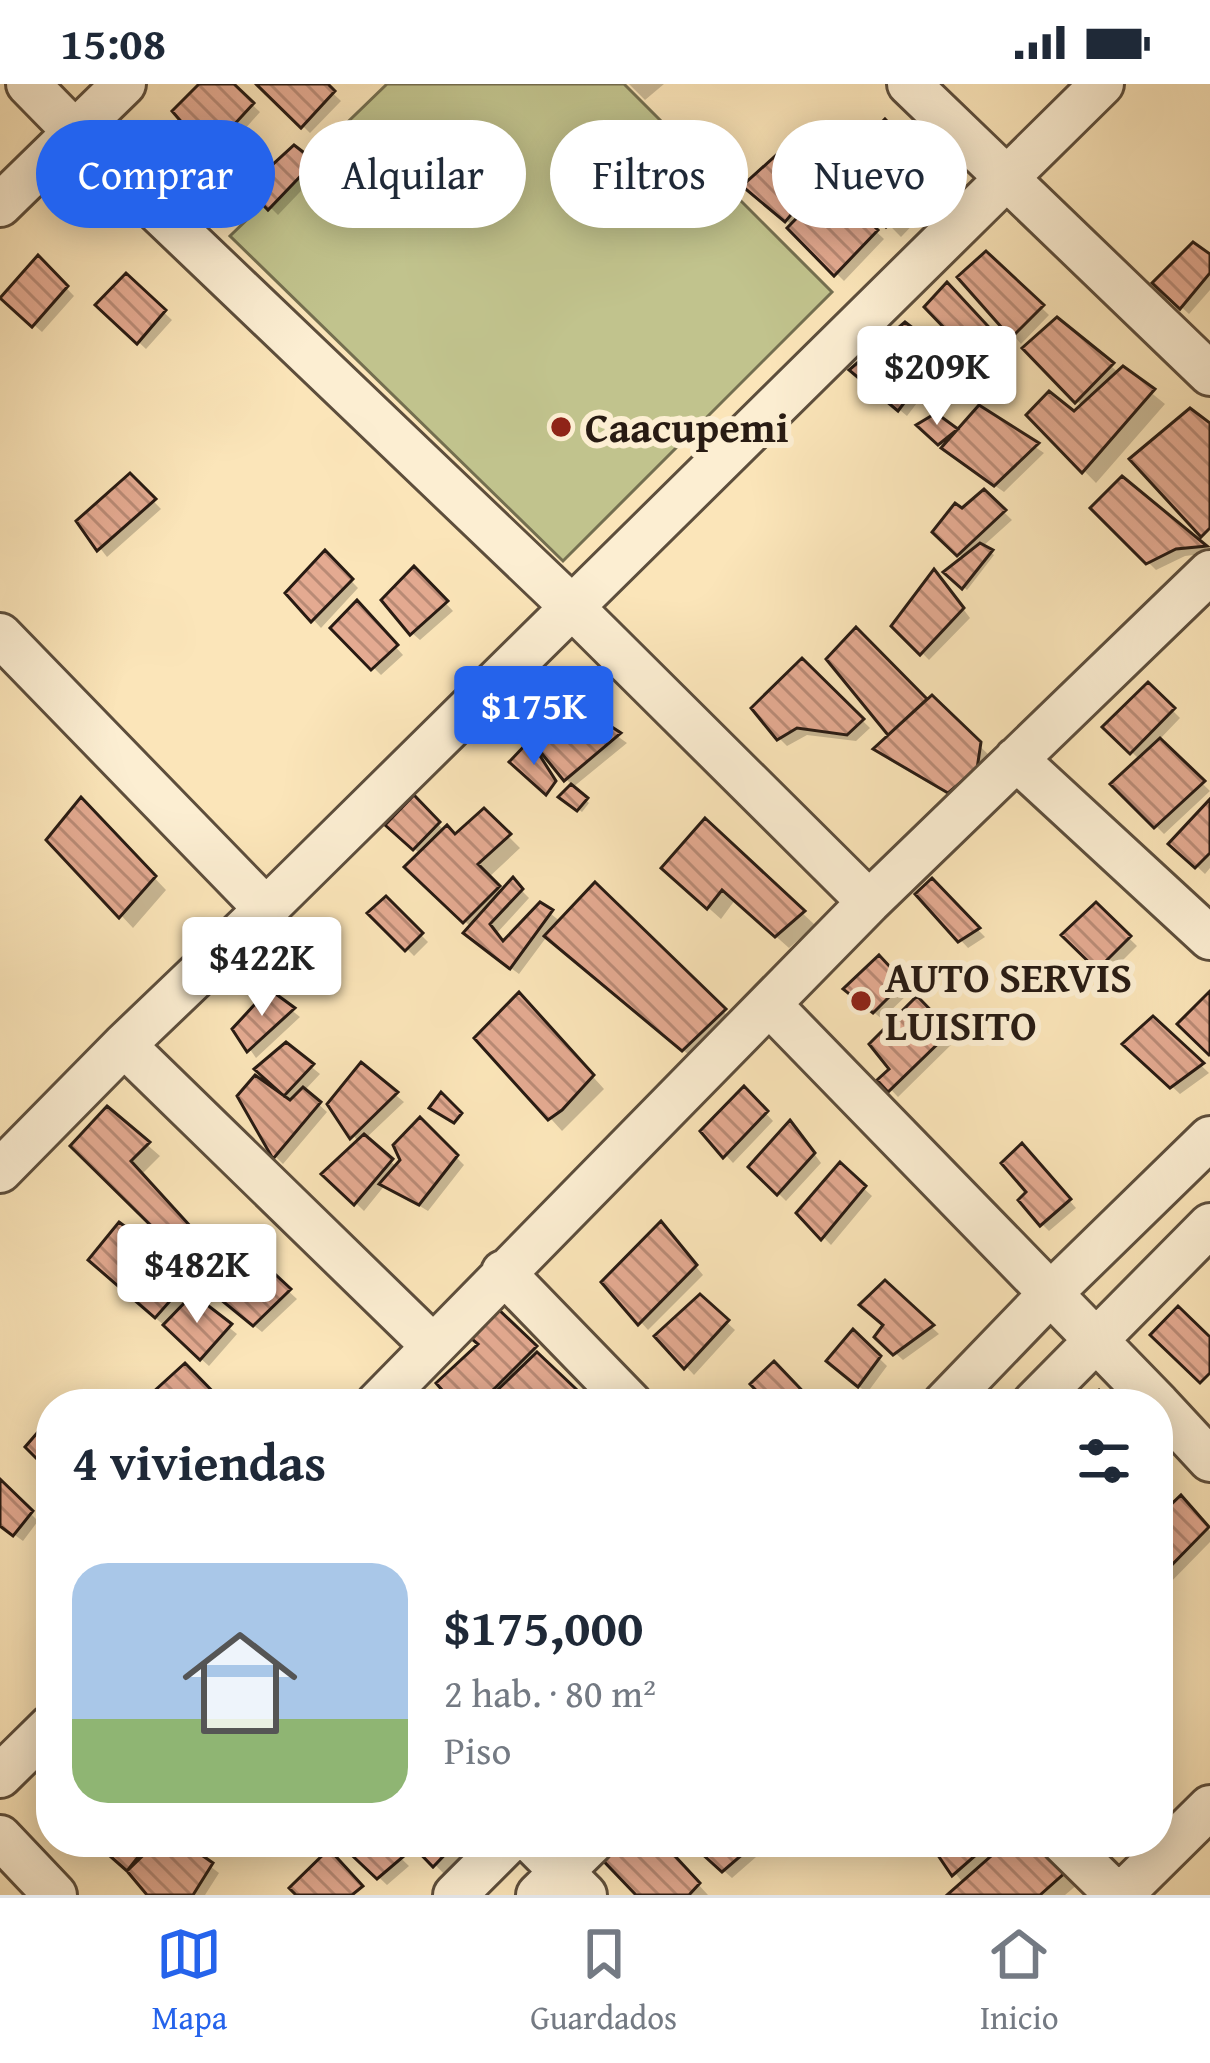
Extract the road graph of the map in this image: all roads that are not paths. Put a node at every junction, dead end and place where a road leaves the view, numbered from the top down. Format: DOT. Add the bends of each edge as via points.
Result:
graph roads {
  1 [pos="28,84"];
  2 [pos="124,84"];
  3 [pos="909,84"];
  4 [pos="1102,84"];
  5 [pos="63,120"];
  6 [pos="86,120"];
  7 [pos="36,170"];
  8 [pos="1006,178"];
  9 [pos="0,206"];
  10 [pos="175,228"];
  11 [pos="1210,374"];
  12 [pos="1210,572"];
  13 [pos="572,607"];
  14 [pos="0,635"];
  15 [pos="1016,759"];
  16 [pos="868,902"];
  17 [pos="266,909"];
  18 [pos="1210,938"];
  19 [pos="769,1004"];
  20 [pos="124,1045"];
  21 [pos="1210,1138"];
  22 [pos="0,1171"];
  23 [pos="1210,1225"];
  24 [pos="503,1272"];
  25 [pos="1051,1293"];
  26 [pos="1098,1340"];
  27 [pos="433,1346"];
  28 [pos="391,1389"];
  29 [pos="616,1389"];
  30 [pos="958,1389"];
  31 [pos="1048,1389"];
  32 [pos="1144,1389"];
  33 [pos="1173,1420"];
  34 [pos="1210,1460"];
  35 [pos="36,1741"];
  36 [pos="0,1776"];
  37 [pos="1210,1807"];
  38 [pos="0,1837"];
  39 [pos="1173,1843"];
  40 [pos="493,1857"];
  41 [pos="1079,1857"];
  42 [pos="1158,1857"];
  43 [pos="55,1895"];
  44 [pos="455,1895"];
  45 [pos="1119,1895"];
  1 -- 5 [label="street"];
  2 -- 6 [label="street"];
  3 -- 8 [label="street"];
  4 -- 8 [label="street"];
  7 -- 9 [label="street"];
  8 -- 11 [label="street"];
  8 -- 13 [label="street"];
  10 -- 13 [label="street"];
  12 -- 15 [label="street"];
  13 -- 16 [label="street"];
  13 -- 17 [label="street"];
  14 -- 17 [label="street"];
  15 -- 16 [label="street"];
  15 -- 18 [label="street"];
  16 -- 19 [label="street"];
  17 -- 20 [label="street"];
  19 -- 24 [label="street"];
  19 -- 25 [label="street"];
  20 -- 22 [label="street"];
  20 -- 27 [label="street"];
  21 -- 25 [label="street"];
  23 -- 26 [label="street"];
  24 -- 27 [label="street"];
  24 -- 29 [label="street"];
  25 -- 26 [label="street"];
  25 -- 30 [label="street"];
  26 -- 31 [label="street"];
  26 -- 32 [label="street"];
  27 -- 28 [label="street"];
  33 -- 34 [label="street"];
  35 -- 36 [label="street"];
  37 -- 39 [label="street"];
  38 -- 43 [label="street"];
  40 -- 44 [label="street"];
  41 -- 45 [label="street"];
  42 -- 45 [label="street"];
}
